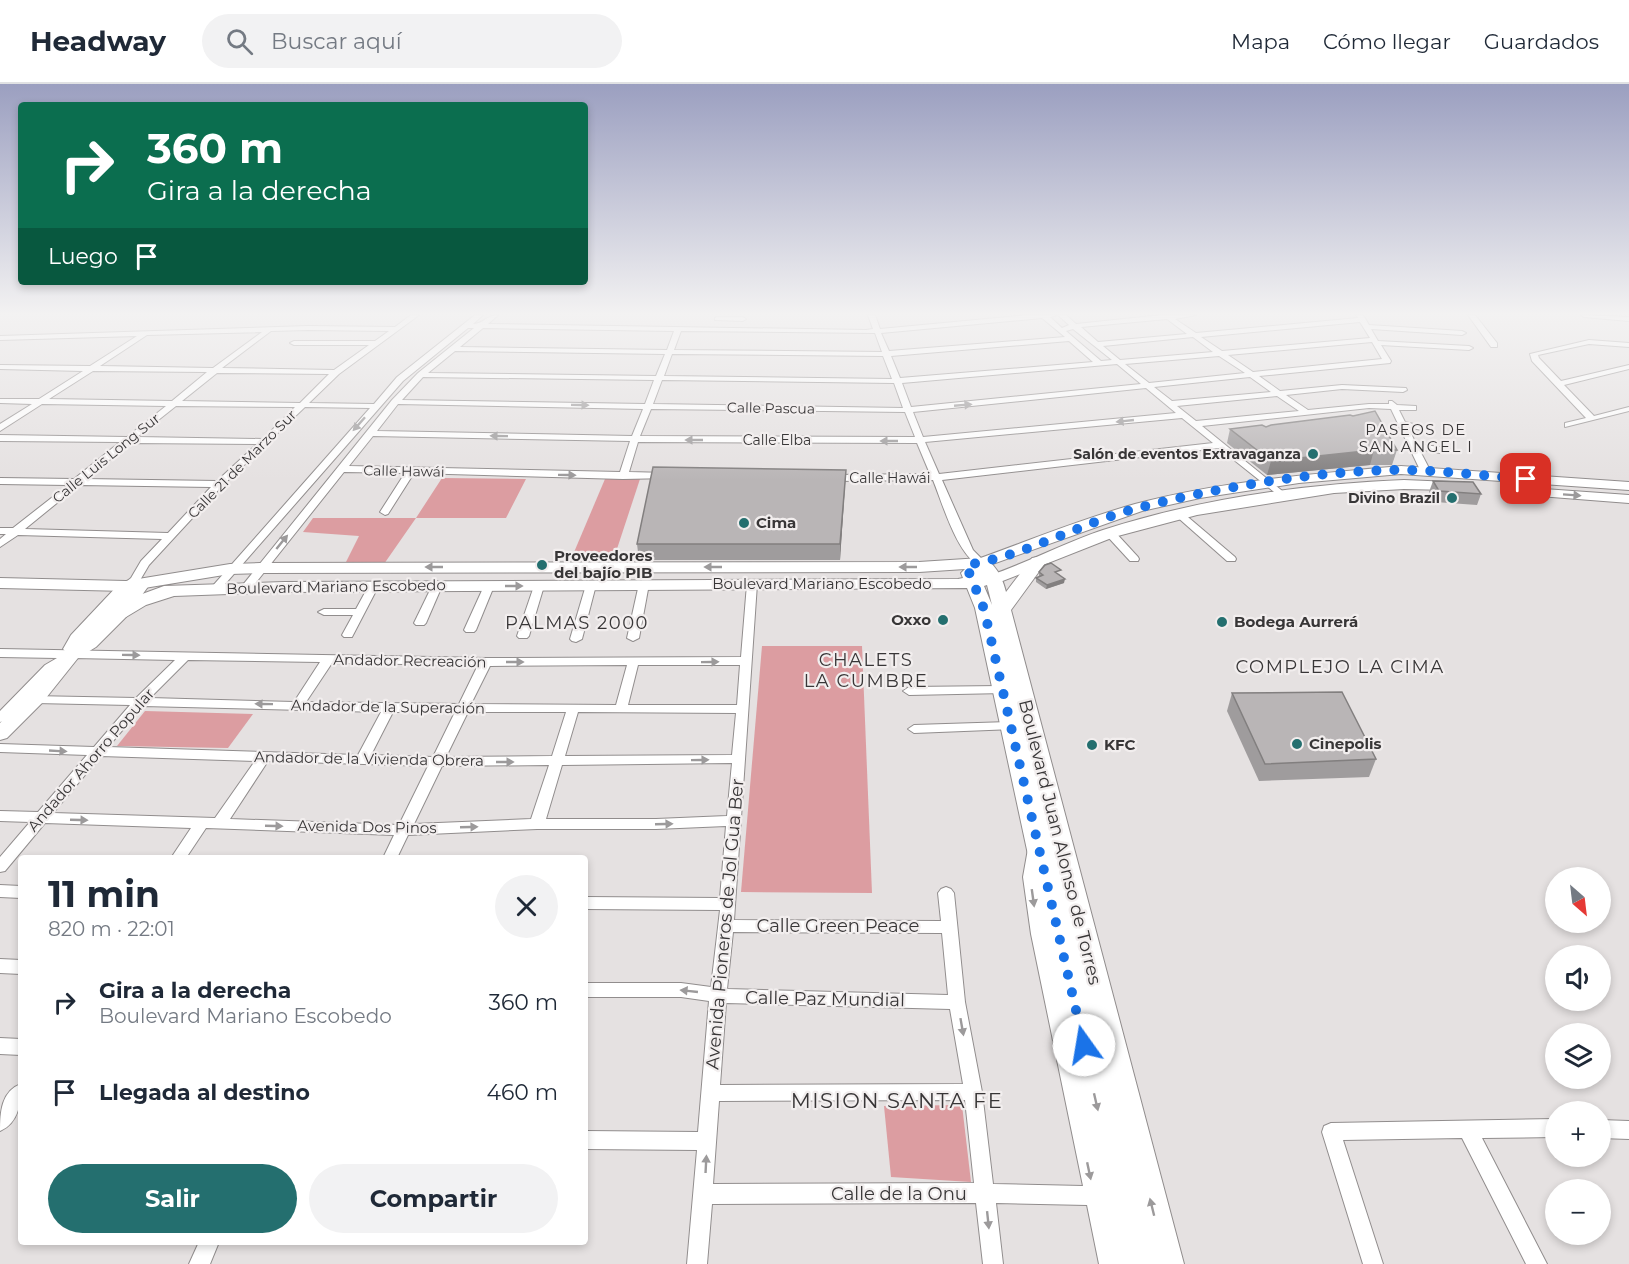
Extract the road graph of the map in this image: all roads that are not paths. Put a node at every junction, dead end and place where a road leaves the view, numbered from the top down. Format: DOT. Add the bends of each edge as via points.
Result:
graph roads {
  1 [pos="87,370"];
  2 [pos="215,370"];
  3 [pos="219,370"];
  4 [pos="339,370"];
  5 [pos="411,370"];
  6 [pos="427,370"];
  7 [pos="663,370"];
  8 [pos="892,370"];
  9 [pos="1020,370"];
  10 [pos="1127,370"];
  11 [pos="1246,370"];
  12 [pos="1300,370"];
  13 [pos="1546,370"];
  14 [pos="1616,370"];
  15 [pos="336,372"];
  16 [pos="421,375"];
  17 [pos="1253,375"];
  18 [pos="660,378"];
  19 [pos="897,381"];
  20 [pos="1559,384"];
  21 [pos="1146,386"];
  22 [pos="1385,388"];
  23 [pos="1403,390"];
  24 [pos="1279,394"];
  25 [pos="0,400"];
  26 [pos="40,401"];
  27 [pos="395,402"];
  28 [pos="174,404"];
  29 [pos="302,404"];
  30 [pos="1170,404"];
  31 [pos="376,406"];
  32 [pos="648,406"];
  33 [pos="1393,407"];
  34 [pos="1413,408"];
  35 [pos="1629,409"];
  36 [pos="908,410"];
  37 [pos="1327,410"];
  38 [pos="1306,412"];
  39 [pos="1285,414"];
  40 [pos="1183,415"];
  41 [pos="1240,419"];
  42 [pos="1592,419"];
  43 [pos="1342,420"];
  44 [pos="1194,424"];
  45 [pos="1403,424"];
  46 [pos="1298,425"];
  47 [pos="1568,425"];
  48 [pos="0,428"];
  49 [pos="1426,428"];
  50 [pos="1255,430"];
  51 [pos="369,433"];
  52 [pos="0,438"];
  53 [pos="635,439"];
  54 [pos="920,440"];
  55 [pos="127,441"];
  56 [pos="265,442"];
  57 [pos="1221,445"];
  58 [pos="1415,447"];
  59 [pos="1440,450"];
  60 [pos="341,470"];
  61 [pos="412,470"];
  62 [pos="1426,472"];
  63 [pos="623,476"];
  64 [pos="682,476"];
  65 [pos="826,478"];
  66 [pos="936,478"];
  67 [pos="0,481"];
  68 [pos="76,482"];
  69 [pos="1267,483"];
  70 [pos="219,484"];
  71 [pos="1248,486"];
  72 [pos="1627,494"];
  73 [pos="1283,496"];
  74 [pos="1264,499"];
  75 [pos="385,512"];
  76 [pos="1179,514"];
  77 [pos="0,531"];
  78 [pos="16,532"];
  79 [pos="1111,534"];
  80 [pos="170,536"];
  81 [pos="0,544"];
  82 [pos="1134,559"];
  83 [pos="1231,559"];
  84 [pos="972,560"];
  85 [pos="1038,562"];
  86 [pos="261,568"];
  87 [pos="230,569"];
  88 [pos="984,581"];
  89 [pos="0,584"];
  90 [pos="644,584"];
  91 [pos="752,584"];
  92 [pos="591,585"];
  93 [pos="437,586"];
  94 [pos="489,586"];
  95 [pos="539,586"];
  96 [pos="373,587"];
  97 [pos="215,588"];
  98 [pos="246,588"];
  99 [pos="129,592"];
  100 [pos="0,595"];
  101 [pos="1002,610"];
  102 [pos="324,612"];
  103 [pos="359,612"];
  104 [pos="420,624"];
  105 [pos="470,630"];
  106 [pos="348,636"];
  107 [pos="523,636"];
  108 [pos="633,638"];
  109 [pos="576,639"];
  110 [pos="0,653"];
  111 [pos="72,654"];
  112 [pos="185,656"];
  113 [pos="328,659"];
  114 [pos="747,661"];
  115 [pos="486,662"];
  116 [pos="633,663"];
  117 [pos="1001,690"];
  118 [pos="909,691"];
  119 [pos="35,699"];
  120 [pos="139,702"];
  121 [pos="298,705"];
  122 [pos="389,708"];
  123 [pos="463,708"];
  124 [pos="573,709"];
  125 [pos="621,709"];
  126 [pos="742,709"];
  127 [pos="0,718"];
  128 [pos="1010,726"];
  129 [pos="914,729"];
  130 [pos="0,734"];
  131 [pos="0,748"];
  132 [pos="96,753"];
  133 [pos="264,757"];
  134 [pos="739,759"];
  135 [pos="362,760"];
  136 [pos="555,761"];
  137 [pos="437,762"];
  138 [pos="0,816"];
  139 [pos="41,819"];
  140 [pos="735,821"];
  141 [pos="201,824"];
  142 [pos="219,824"];
  143 [pos="537,825"];
  144 [pos="404,830"];
  145 [pos="1036,840"];
  146 [pos="180,855"];
  147 [pos="392,855"];
  148 [pos="0,867"];
  149 [pos="0,891"];
  150 [pos="18,892"];
  151 [pos="946,893"];
  152 [pos="588,903"];
  153 [pos="728,904"];
  154 [pos="726,926"];
  155 [pos="950,927"];
  156 [pos="0,966"];
  157 [pos="18,967"];
  158 [pos="588,990"];
  159 [pos="718,996"];
  160 [pos="957,1002"];
  161 [pos="0,1046"];
  162 [pos="18,1047"];
  163 [pos="973,1092"];
  164 [pos="711,1093"];
  165 [pos="18,1096"];
  166 [pos="0,1122"];
  167 [pos="1545,1128"];
  168 [pos="1467,1129"];
  169 [pos="1611,1129"];
  170 [pos="1629,1130"];
  171 [pos="588,1140"];
  172 [pos="707,1140"];
  173 [pos="986,1193"];
  174 [pos="704,1194"];
  175 [pos="1094,1196"];
  176 [pos="208,1245"];
  177 [pos="199,1264"];
  178 [pos="697,1264"];
  179 [pos="993,1264"];
  180 [pos="1109,1264"];
  181 [pos="1133,1264"];
  182 [pos="1167,1264"];
  183 [pos="1373,1264"];
  184 [pos="1537,1264"];
  1 -- 26 [label="street"];
  2 -- 28 [label="street, Calle Luis Long Sur"];
  3 -- 15 [label="street"];
  4 -- 15 [label="street, Calle 21 de Marzo Sur"];
  5 -- 31 [label="street"];
  6 -- 16 [label="street"];
  7 -- 18 [label="street"];
  8 -- 19 [label="street"];
  9 -- 19 [label="street"];
  10 -- 21 [label="street"];
  11 -- 17 [label="street"];
  12 -- 17 [label="street"];
  13 -- 20 [label="street"];
  14 -- 20 [label="street"];
  15 -- 29 [label="street, Calle 21 de Marzo Sur"];
  16 -- 18 [label="street"];
  16 -- 27 [label="street"];
  17 -- 21 [label="street"];
  17 -- 24 [label="street"];
  18 -- 19 [label="street"];
  18 -- 32 [label="street"];
  19 -- 36 [label="street"];
  20 -- 42 [label="street"];
  21 -- 30 [label="street"];
  36 -- 21 [label="street, Calle Pascua, one-way"];
  22 -- 23 [label="street"];
  22 -- 24 [label="street" via="1352,386"];
  22 -- 33 [label="street"];
  24 -- 30 [label="street"];
  24 -- 38 [label="street"];
  25 -- 26 [label="street"];
  26 -- 28 [label="street"];
  26 -- 48 [label="street"];
  27 -- 32 [label="street, Calle Pascua, one-way"];
  27 -- 51 [label="street"];
  28 -- 29 [label="street"];
  28 -- 55 [label="street, Calle Luis Long Sur"];
  29 -- 31 [label="street"];
  29 -- 56 [label="street, Calle 21 de Marzo Sur"];
  30 -- 40 [label="street"];
  31 -- 87 [label="street, one-way"];
  32 -- 36 [label="street, Calle Pascua"];
  32 -- 53 [label="street"];
  33 -- 34 [label="street"];
  33 -- 37 [label="street"];
  33 -- 45 [label="street"];
  35 -- 42 [label="street"];
  36 -- 54 [label="street"];
  37 -- 38 [label="street"];
  37 -- 43 [label="street"];
  38 -- 39 [label="street"];
  39 -- 41 [label="street"];
  39 -- 46 [label="street"];
  40 -- 44 [label="street"];
  40 -- 54 [label="street, Calle Elba, one-way"];
  41 -- 44 [label="street"];
  41 -- 50 [label="street"];
  42 -- 47 [label="street"];
  44 -- 57 [label="street"];
  45 -- 49 [label="street"];
  45 -- 58 [label="street"];
  53 -- 51 [label="street, Calle Elba, one-way"];
  51 -- 60 [label="street"];
  52 -- 55 [label="street"];
  54 -- 53 [label="street, Calle Elba, one-way"];
  53 -- 63 [label="street"];
  54 -- 66 [label="street"];
  55 -- 56 [label="street"];
  55 -- 68 [label="street, Calle Luis Long Sur"];
  56 -- 70 [label="street, Calle 21 de Marzo Sur"];
  57 -- 66 [label="street, Calle Hawái"];
  57 -- 69 [label="street"];
  58 -- 59 [label="street"];
  58 -- 62 [label="street"];
  60 -- 61 [label="street, Calle Hawái"];
  86 -- 60 [label="street, one-way"];
  61 -- 63 [label="street, Calle Hawái, one-way"];
  61 -- 75 [label="street"];
  62 -- 69 [label="street, Boulevard Mariano Escobedo" via="1381,471"];
  62 -- 72 [label="street, Boulevard Mariano Escobedo" via="1612,485"];
  63 -- 64 [label="street, Calle Hawái"];
  65 -- 66 [label="street, Calle Hawái"];
  66 -- 84 [label="street"];
  67 -- 68 [label="street"];
  68 -- 70 [label="street"];
  68 -- 78 [label="street, Calle Luis Long Sur"];
  69 -- 71 [label="street, Boulevard Mariano Escobedo"];
  69 -- 73 [label="street"];
  70 -- 80 [label="street, Calle 21 de Marzo Sur"];
  71 -- 74 [label="street"];
  71 -- 84 [label="street, Boulevard Mariano Escobedo" via="1138,508"];
  73 -- 72 [label="street, Boulevard Mariano Escobedo, one-way" via="1407,483"];
  73 -- 74 [label="street, Boulevard Mariano Escobedo"];
  74 -- 76 [label="street, Boulevard Mariano Escobedo"];
  76 -- 79 [label="street, Boulevard Mariano Escobedo"];
  76 -- 83 [label="street"];
  77 -- 78 [label="street"];
  78 -- 80 [label="street"];
  78 -- 81 [label="street, Calle Luis Long Sur"];
  79 -- 82 [label="street"];
  79 -- 85 [label="street, Boulevard Mariano Escobedo"];
  80 -- 99 [label="street, Calle 21 de Marzo Sur" via="145,563"];
  84 -- 86 [label="main road, Boulevard Mariano Escobedo, one-way" via="919,567"];
  84 -- 88 [label="main road, Boulevard Juan Alonso de Torres"];
  85 -- 88 [label="street, Boulevard Mariano Escobedo"];
  85 -- 101 [label="main road"];
  86 -- 87 [label="main road, Boulevard Mariano Escobedo"];
  86 -- 98 [label="street"];
  87 -- 97 [label="street"];
  87 -- 99 [label="main road, Boulevard Mariano Escobedo"];
  88 -- 91 [label="main road, Boulevard Mariano Escobedo"];
  88 -- 101 [label="main road, Boulevard Juan Alonso de Torres"];
  88 -- 117 [label="main road, Boulevard Juan Alonso de Torres" via="984,609"];
  89 -- 99 [label="main road, Boulevard Mariano Escobedo"];
  90 -- 91 [label="main road, Boulevard Mariano Escobedo"];
  90 -- 92 [label="main road, Boulevard Mariano Escobedo"];
  90 -- 108 [label="street"];
  91 -- 114 [label="street, Avenida Pioneros de Jol Gua Ber"];
  92 -- 95 [label="main road, Boulevard Mariano Escobedo"];
  92 -- 109 [label="street"];
  93 -- 94 [label="main road, Boulevard Mariano Escobedo"];
  93 -- 96 [label="main road, Boulevard Mariano Escobedo"];
  93 -- 104 [label="street"];
  94 -- 95 [label="main road, Boulevard Mariano Escobedo, one-way"];
  94 -- 105 [label="street"];
  95 -- 107 [label="street"];
  96 -- 98 [label="main road, Boulevard Mariano Escobedo"];
  96 -- 103 [label="street"];
  97 -- 98 [label="main road, Boulevard Mariano Escobedo"];
  97 -- 99 [label="main road, Boulevard Mariano Escobedo" via="172,591 140,601"];
  99 -- 100 [label="main road, Boulevard Mariano Escobedo"];
  99 -- 111 [label="street" via="90,643"];
  182 -- 101 [label="main road, Boulevard Juan Alonso de Torres, one-way"];
  102 -- 103 [label="street"];
  103 -- 106 [label="street"];
  110 -- 111 [label="street, Andador Recreación"];
  111 -- 112 [label="street, Andador Recreación, one-way"];
  111 -- 119 [label="street"];
  111 -- 127 [label="street" via="49,668"];
  112 -- 113 [label="street, Andador Recreación"];
  112 -- 120 [label="street, Andador Ahorro Popular"];
  113 -- 115 [label="street, Andador Recreación"];
  113 -- 121 [label="street"];
  116 -- 114 [label="street, Andador Recreación, one-way"];
  114 -- 126 [label="street, Avenida Pioneros de Jol Gua Ber"];
  115 -- 116 [label="street, Andador Recreación, one-way"];
  115 -- 123 [label="street"];
  116 -- 125 [label="street"];
  117 -- 118 [label="street"];
  117 -- 128 [label="main road, Boulevard Juan Alonso de Torres"];
  119 -- 120 [label="street, Andador de la Superación"];
  119 -- 130 [label="street"];
  121 -- 120 [label="street, Andador de la Superación, one-way"];
  120 -- 132 [label="street, Andador Ahorro Popular"];
  121 -- 122 [label="street, Andador de la Superación"];
  122 -- 123 [label="street, Andador de la Superación"];
  122 -- 135 [label="street"];
  123 -- 124 [label="street, Andador de la Superación"];
  123 -- 137 [label="street"];
  124 -- 125 [label="street, Andador de la Superación"];
  124 -- 136 [label="street"];
  125 -- 126 [label="street, Andador de la Superación"];
  126 -- 134 [label="street, Avenida Pioneros de Jol Gua Ber"];
  128 -- 129 [label="street"];
  128 -- 145 [label="main road, Boulevard Juan Alonso de Torres"];
  131 -- 132 [label="street, Andador de la Vivienda Obrera, one-way"];
  132 -- 133 [label="street, Andador de la Vivienda Obrera"];
  132 -- 139 [label="street, Andador Ahorro Popular"];
  133 -- 135 [label="street, Andador de la Vivienda Obrera"];
  133 -- 142 [label="street"];
  136 -- 134 [label="street, Andador de la Vivienda Obrera, one-way"];
  134 -- 140 [label="street, Avenida Pioneros de Jol Gua Ber"];
  135 -- 137 [label="street, Andador de la Vivienda Obrera"];
  137 -- 136 [label="street, Andador de la Vivienda Obrera, one-way"];
  136 -- 143 [label="street"];
  137 -- 144 [label="street"];
  138 -- 139 [label="street, Avenida Dos Pinos"];
  139 -- 141 [label="street, Avenida Dos Pinos, one-way"];
  139 -- 148 [label="street, Andador Ahorro Popular"];
  143 -- 140 [label="street, Avenida Dos Pinos, one-way"];
  140 -- 153 [label="street, Avenida Pioneros de Jol Gua Ber"];
  141 -- 142 [label="street, Avenida Dos Pinos"];
  141 -- 146 [label="street"];
  142 -- 144 [label="street, Avenida Dos Pinos, one-way"];
  144 -- 143 [label="street, Avenida Dos Pinos, one-way"];
  144 -- 147 [label="street"];
  145 -- 175 [label="street, one-way" via="1030,877 1039,934"];
  145 -- 181 [label="main road, Boulevard Juan Alonso de Torres, one-way"];
  149 -- 150 [label="street"];
  151 -- 155 [label="street"];
  152 -- 153 [label="street"];
  153 -- 154 [label="street, Avenida Pioneros de Jol Gua Ber"];
  154 -- 155 [label="street, Calle Green Peace"];
  154 -- 159 [label="street, Avenida Pioneros de Jol Gua Ber"];
  155 -- 160 [label="street"];
  156 -- 157 [label="street"];
  159 -- 158 [label="street, Calle Paz Mundial, one-way" via="681,990"];
  159 -- 160 [label="street, Calle Paz Mundial"];
  159 -- 164 [label="street, Avenida Pioneros de Jol Gua Ber"];
  160 -- 163 [label="street, one-way"];
  161 -- 162 [label="street"];
  163 -- 164 [label="street"];
  163 -- 173 [label="street"];
  164 -- 172 [label="street, Avenida Pioneros de Jol Gua Ber"];
  165 -- 166 [label="street"];
  167 -- 168 [label="street"];
  168 -- 183 [label="street" via="1331,1132"];
  168 -- 184 [label="street"];
  169 -- 170 [label="street"];
  171 -- 172 [label="street"];
  174 -- 172 [label="street, Avenida Pioneros de Jol Gua Ber, one-way"];
  173 -- 174 [label="street, Calle de la Onu"];
  173 -- 175 [label="street, Calle de la Onu"];
  173 -- 179 [label="street, one-way"];
  174 -- 178 [label="street, Avenida Pioneros de Jol Gua Ber"];
  175 -- 180 [label="street"];
  176 -- 177 [label="street"];
}
